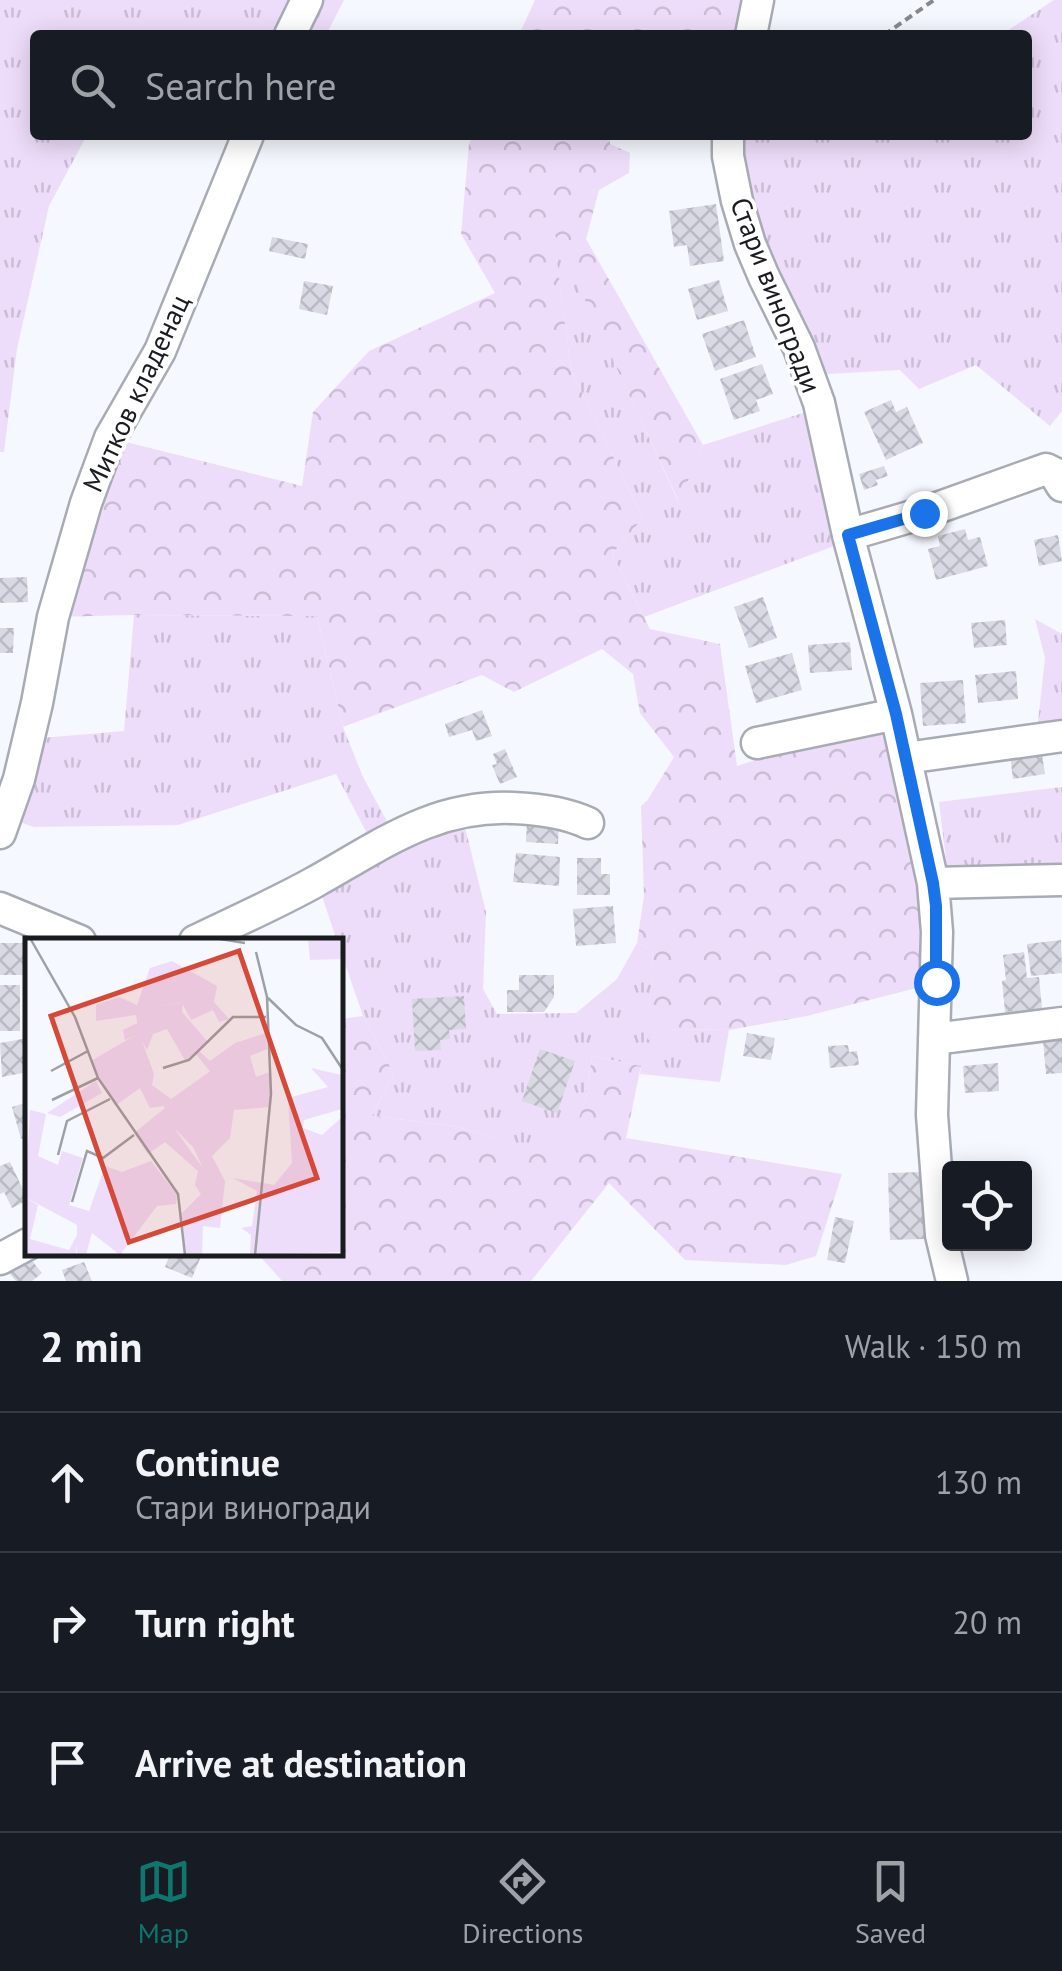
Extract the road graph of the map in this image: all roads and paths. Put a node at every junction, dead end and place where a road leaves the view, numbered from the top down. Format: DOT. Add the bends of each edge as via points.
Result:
graph roads {
  1 [pos="307,0"];
  2 [pos="758,0"];
  3 [pos="934,0"];
  4 [pos="292,30"];
  5 [pos="752,30"];
  6 [pos="891,30"];
  7 [pos="246,140"];
  8 [pos="728,140"];
  9 [pos="1062,486"];
  10 [pos="848,535"];
  11 [pos="896,714"];
  12 [pos="1062,736"];
  13 [pos="756,743"];
  14 [pos="906,758"];
  15 [pos="588,823"];
  16 [pos="0,833"];
  17 [pos="1062,880"];
  18 [pos="933,883"];
  19 [pos="0,908"];
  20 [pos="73,938"];
  21 [pos="201,938"];
  22 [pos="1062,1022"];
  23 [pos="934,1039"];
  24 [pos="25,1246"];
  25 [pos="0,1259"];
  26 [pos="952,1281"];
  1 -- 4 [label="street"];
  2 -- 5 [label="street"];
  3 -- 6 [label="path"];
  7 -- 16 [label="street, Митков кладенац" via="160,351 110,438 86,503"];
  8 -- 10 [label="street, Стари виногради" via="740,212 814,390"];
  9 -- 10 [label="street" via="1046,470"];
  10 -- 11 [label="street, Стари виногради"];
  11 -- 13 [label="street"];
  11 -- 14 [label="street, Стари виногради"];
  12 -- 14 [label="street"];
  14 -- 18 [label="street, Стари виногради"];
  15 -- 21 [label="street" via="512,808 438,816"];
  17 -- 18 [label="street"];
  18 -- 23 [label="street, Стари виногради"];
  19 -- 20 [label="street"];
  22 -- 23 [label="street"];
  23 -- 26 [label="street, Стари виногради" via="932,1115"];
  24 -- 25 [label="street"];
}
